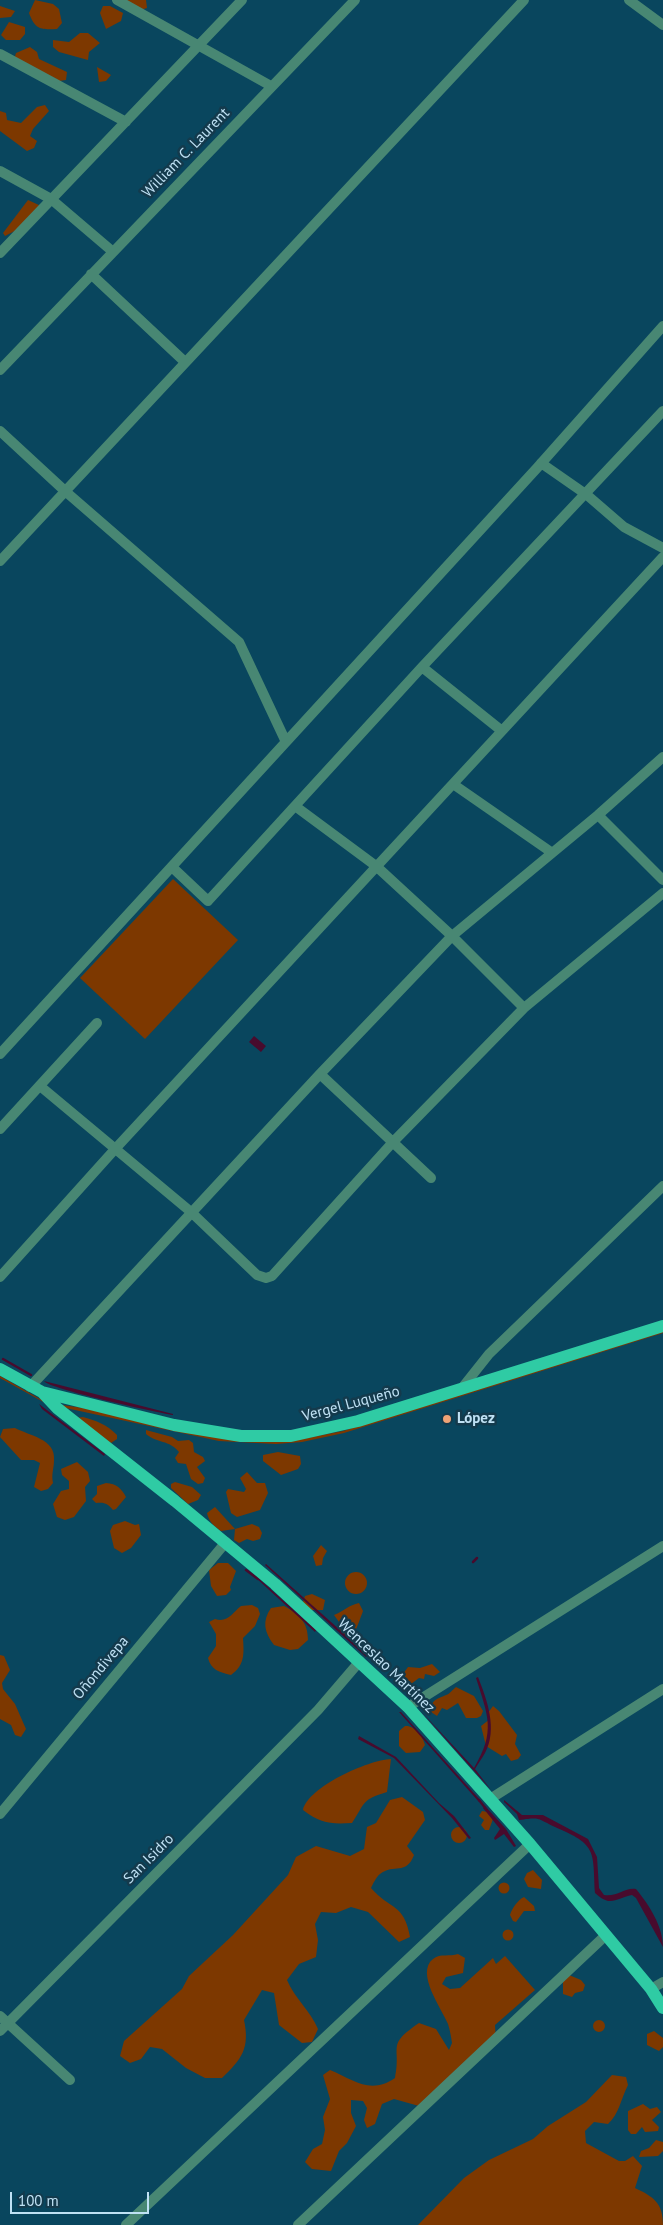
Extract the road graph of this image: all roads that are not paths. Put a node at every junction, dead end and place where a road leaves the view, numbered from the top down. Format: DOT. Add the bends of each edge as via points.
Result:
graph roads {
  1 [pos="116,0"];
  2 [pos="242,0"];
  3 [pos="355,0"];
  4 [pos="524,0"];
  5 [pos="629,0"];
  6 [pos="663,25"];
  7 [pos="199,45"];
  8 [pos="0,54"];
  9 [pos="271,86"];
  10 [pos="126,122"];
  11 [pos="0,172"];
  12 [pos="51,199"];
  13 [pos="112,251"];
  14 [pos="0,253"];
  15 [pos="90,274"];
  16 [pos="663,326"];
  17 [pos="186,362"];
  18 [pos="0,370"];
  19 [pos="663,411"];
  20 [pos="0,430"];
  21 [pos="541,463"];
  22 [pos="65,491"];
  23 [pos="587,495"];
  24 [pos="663,548"];
  25 [pos="663,557"];
  26 [pos="0,561"];
  27 [pos="422,667"];
  28 [pos="502,731"];
  29 [pos="286,742"];
  30 [pos="663,757"];
  31 [pos="453,784"];
  32 [pos="295,806"];
  33 [pos="598,815"];
  34 [pos="551,852"];
  35 [pos="376,866"];
  36 [pos="172,867"];
  37 [pos="663,880"];
  38 [pos="663,893"];
  39 [pos="452,936"];
  40 [pos="524,1008"];
  41 [pos="97,1023"];
  42 [pos="0,1054"];
  43 [pos="320,1074"];
  44 [pos="40,1086"];
  45 [pos="0,1129"];
  46 [pos="393,1142"];
  47 [pos="116,1148"];
  48 [pos="431,1178"];
  49 [pos="663,1186"];
  50 [pos="191,1212"];
  51 [pos="0,1277"];
  52 [pos="663,1326"];
  53 [pos="0,1369"];
  54 [pos="462,1388"];
  55 [pos="36,1390"];
  56 [pos="226,1542"];
  57 [pos="663,1546"];
  58 [pos="360,1661"];
  59 [pos="663,1689"];
  60 [pos="408,1708"];
  61 [pos="490,1800"];
  62 [pos="0,1814"];
  63 [pos="530,1844"];
  64 [pos="606,1935"];
  65 [pos="663,1982"];
  66 [pos="651,1989"];
  67 [pos="663,2008"];
  68 [pos="4,2020"];
  69 [pos="0,2031"];
  70 [pos="70,2080"];
  71 [pos="126,2225"];
  72 [pos="298,2225"];
  1 -- 7 [label="street"];
  2 -- 7 [label="street"];
  3 -- 9 [label="street, William C. Laurent"];
  4 -- 17 [label="street"];
  5 -- 6 [label="street"];
  7 -- 9 [label="street"];
  7 -- 10 [label="street"];
  8 -- 10 [label="street"];
  9 -- 13 [label="street, William C. Laurent"];
  10 -- 12 [label="street"];
  11 -- 12 [label="street"];
  12 -- 13 [label="street"];
  12 -- 14 [label="street"];
  13 -- 15 [label="street, William C. Laurent"];
  15 -- 17 [label="street"];
  15 -- 18 [label="street, William C. Laurent"];
  16 -- 21 [label="street"];
  17 -- 22 [label="street"];
  19 -- 23 [label="street"];
  20 -- 22 [label="street"];
  21 -- 23 [label="street"];
  21 -- 29 [label="street"];
  22 -- 26 [label="street"];
  22 -- 29 [label="street" via="239,642"];
  23 -- 24 [label="street" via="624,527"];
  23 -- 27 [label="street"];
  25 -- 28 [label="street"];
  27 -- 28 [label="street"];
  27 -- 32 [label="street"];
  28 -- 31 [label="street"];
  29 -- 36 [label="street"];
  30 -- 33 [label="street"];
  31 -- 34 [label="street"];
  31 -- 35 [label="street"];
  32 -- 35 [label="street"];
  32 -- 36 [label="street" via="208,901"];
  33 -- 34 [label="street"];
  33 -- 37 [label="street"];
  34 -- 39 [label="street"];
  35 -- 39 [label="street"];
  35 -- 47 [label="street"];
  36 -- 42 [label="street"];
  38 -- 40 [label="street"];
  39 -- 40 [label="street"];
  39 -- 43 [label="street"];
  40 -- 46 [label="street"];
  41 -- 44 [label="street"];
  43 -- 46 [label="street"];
  43 -- 50 [label="street"];
  44 -- 45 [label="street"];
  44 -- 47 [label="street"];
  46 -- 48 [label="street"];
  46 -- 50 [label="street" via="272,1276 257,1275"];
  47 -- 50 [label="street"];
  47 -- 51 [label="street"];
  49 -- 54 [label="street" via="489,1354"];
  50 -- 55 [label="street"];
  52 -- 54 [label="main road, Vergel Luqueño"];
  53 -- 55 [label="main road"];
  54 -- 55 [label="main road, Vergel Luqueño" via="312,1433 265,1437 207,1432"];
  55 -- 56 [label="main road, Wenceslao Martínez"];
  56 -- 58 [label="main road, Wenceslao Martínez"];
  56 -- 62 [label="street, Oñondivepa"];
  57 -- 60 [label="street"];
  58 -- 60 [label="main road, Wenceslao Martínez"];
  58 -- 68 [label="street, San Isidro" via="312,1716"];
  59 -- 61 [label="street"];
  60 -- 61 [label="main road, Wenceslao Martínez"];
  61 -- 63 [label="main road, Wenceslao Martínez"];
  63 -- 64 [label="main road, Wenceslao Martínez"];
  63 -- 71 [label="street"];
  64 -- 66 [label="main road, Wenceslao Martínez"];
  64 -- 72 [label="street"];
  65 -- 66 [label="street"];
  66 -- 67 [label="main road, Wenceslao Martínez"];
  68 -- 69 [label="street, San Isidro"];
  68 -- 70 [label="street"];
}
